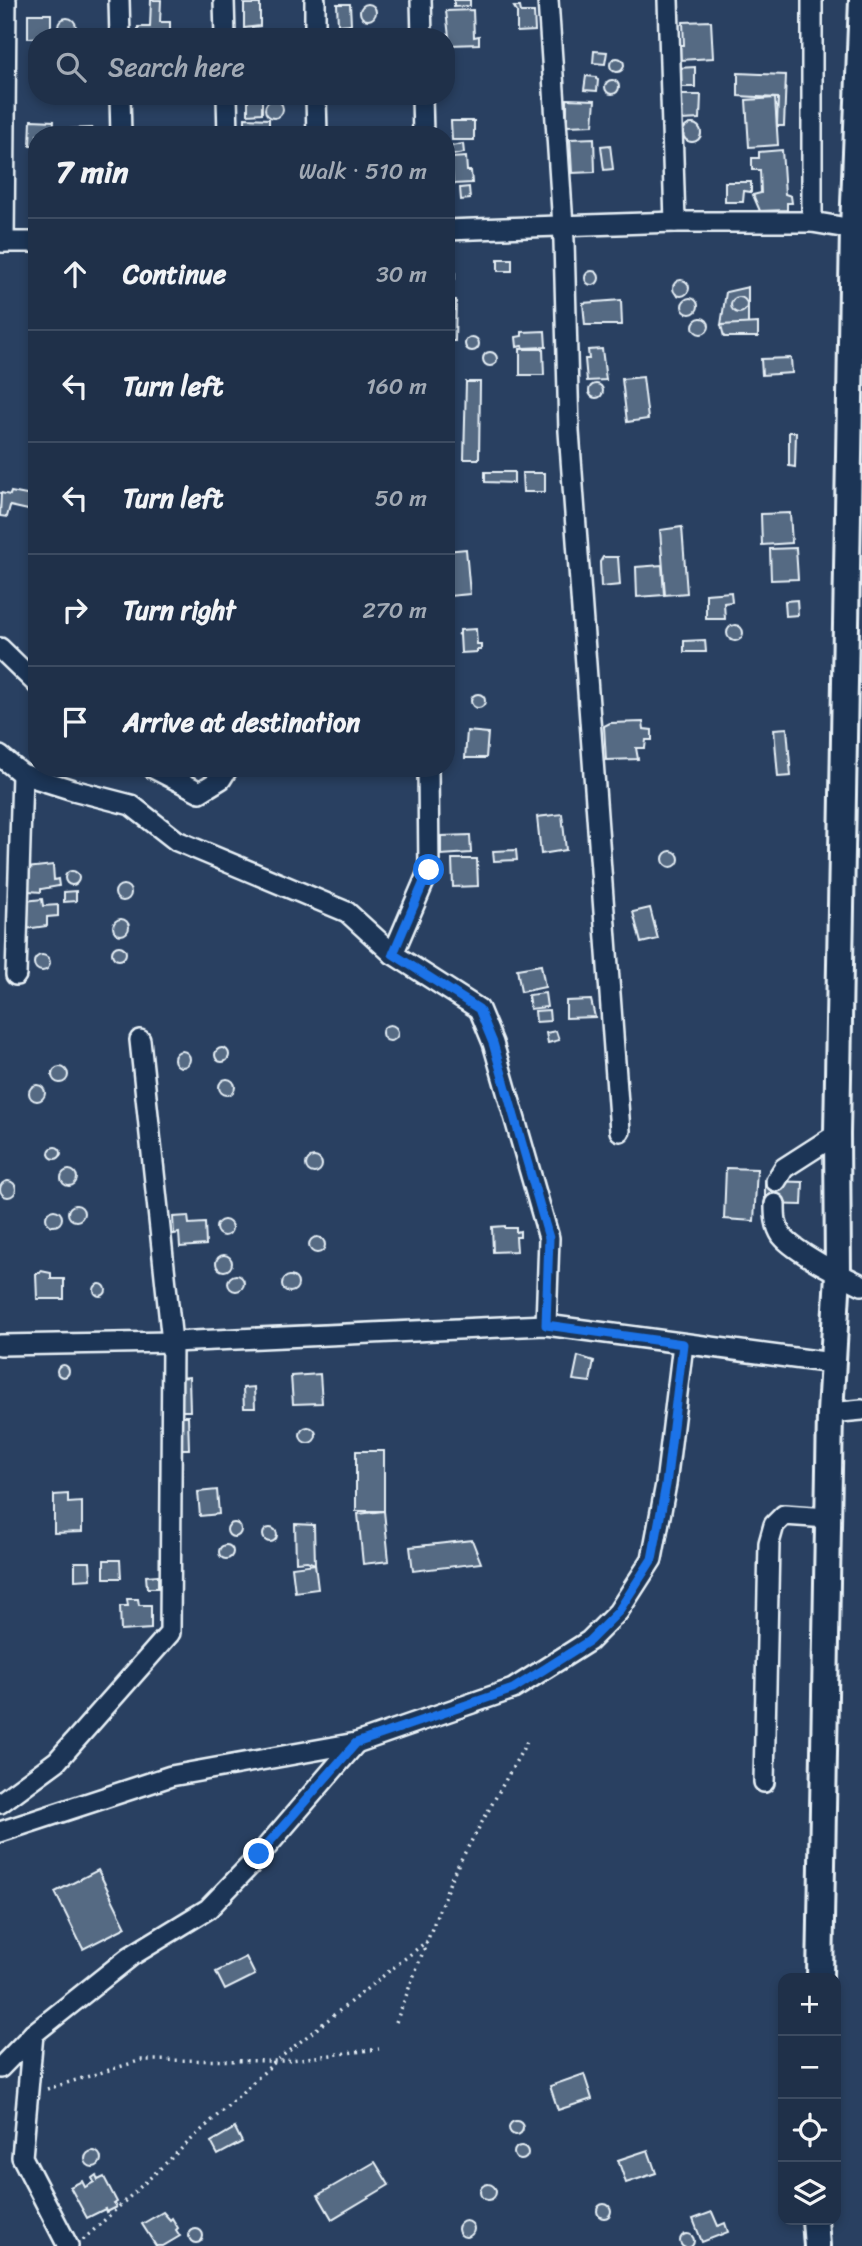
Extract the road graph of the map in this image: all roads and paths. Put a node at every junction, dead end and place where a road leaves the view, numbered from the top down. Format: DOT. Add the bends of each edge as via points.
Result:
graph roads {
  1 [pos="6,0"];
  2 [pos="119,0"];
  3 [pos="224,0"];
  4 [pos="315,0"];
  5 [pos="421,0"];
  6 [pos="548,0"];
  7 [pos="668,0"];
  8 [pos="812,0"];
  9 [pos="862,0"];
  10 [pos="120,28"];
  11 [pos="225,28"];
  12 [pos="315,28"];
  13 [pos="422,28"];
  14 [pos="120,105"];
  15 [pos="227,105"];
  16 [pos="316,105"];
  17 [pos="422,105"];
  18 [pos="121,126"];
  19 [pos="228,126"];
  20 [pos="317,126"];
  21 [pos="423,126"];
  22 [pos="858,201"];
  23 [pos="675,222"];
  24 [pos="812,222"];
  25 [pos="563,227"];
  26 [pos="853,229"];
  27 [pos="455,230"];
  28 [pos="2,242"];
  29 [pos="28,242"];
  30 [pos="0,648"];
  31 [pos="28,675"];
  32 [pos="0,756"];
  33 [pos="22,774"];
  34 [pos="28,776"];
  35 [pos="32,777"];
  36 [pos="171,777"];
  37 [pos="222,777"];
  38 [pos="428,777"];
  39 [pos="393,954"];
  40 [pos="16,975"];
  41 [pos="140,1040"];
  42 [pos="620,1131"];
  43 [pos="837,1134"];
  44 [pos="776,1181"];
  45 [pos="775,1204"];
  46 [pos="838,1274"];
  47 [pos="862,1285"];
  48 [pos="546,1325"];
  49 [pos="172,1342"];
  50 [pos="683,1344"];
  51 [pos="0,1345"];
  52 [pos="832,1363"];
  53 [pos="862,1410"];
  54 [pos="830,1413"];
  55 [pos="828,1518"];
  56 [pos="529,1738"];
  57 [pos="356,1743"];
  58 [pos="764,1782"];
  59 [pos="0,1803"];
  60 [pos="0,1832"];
  61 [pos="428,1941"];
  62 [pos="820,1973"];
  63 [pos="396,2022"];
  64 [pos="33,2034"];
  65 [pos="379,2049"];
  66 [pos="276,2061"];
  67 [pos="0,2068"];
  68 [pos="28,2094"];
  69 [pos="815,2225"];
  70 [pos="68,2246"];
  71 [pos="77,2246"];
  72 [pos="817,2246"];
  1 -- 28 [label="street"];
  2 -- 10 [label="street"];
  3 -- 11 [label="street"];
  4 -- 12 [label="street"];
  5 -- 13 [label="street"];
  6 -- 25 [label="street"];
  7 -- 23 [label="street"];
  8 -- 24 [label="street"];
  9 -- 22 [label="main road"];
  14 -- 18 [label="street"];
  15 -- 19 [label="street"];
  16 -- 20 [label="street"];
  17 -- 21 [label="street"];
  22 -- 26 [label="main road"];
  23 -- 24 [label="street"];
  23 -- 25 [label="street"];
  24 -- 26 [label="street"];
  25 -- 27 [label="street"];
  25 -- 42 [label="street" via="569,431"];
  26 -- 43 [label="main road"];
  28 -- 29 [label="street"];
  30 -- 31 [label="street"];
  32 -- 33 [label="street"];
  33 -- 34 [label="street"];
  33 -- 40 [label="street"];
  35 -- 39 [label="street" via="131,804 177,841 347,912"];
  36 -- 37 [label="street" via="200,792"];
  38 -- 39 [label="street" via="429,870"];
  39 -- 48 [label="street" via="479,1009 549,1238"];
  41 -- 49 [label="street"];
  43 -- 44 [label="street" via="783,1168"];
  43 -- 46 [label="main road"];
  45 -- 46 [label="street" via="775,1220 782,1235"];
  46 -- 47 [label="street"];
  46 -- 52 [label="main road"];
  48 -- 49 [label="street"];
  48 -- 50 [label="street"];
  49 -- 51 [label="street"];
  49 -- 59 [label="street" via="170,1633 57,1762"];
  50 -- 52 [label="street"];
  50 -- 57 [label="street" via="652,1559 618,1612 589,1641 513,1689"];
  52 -- 54 [label="main road"];
  53 -- 54 [label="street"];
  54 -- 55 [label="main road"];
  55 -- 58 [label="street" via="784,1515 774,1525 769,1543"];
  55 -- 62 [label="main road"];
  56 -- 61 [label="path" via="453,1874"];
  57 -- 60 [label="street" via="171,1776"];
  57 -- 64 [label="street" via="208,1909 131,1956"];
  61 -- 63 [label="path"];
  61 -- 66 [label="path"];
  64 -- 67 [label="street"];
  64 -- 68 [label="street"];
  65 -- 66 [label="path"];
  66 -- 68 [label="path" via="142,2060"];
  66 -- 71 [label="path"];
  68 -- 70 [label="street" via="22,2157"];
  69 -- 72 [label="main road"];
}
